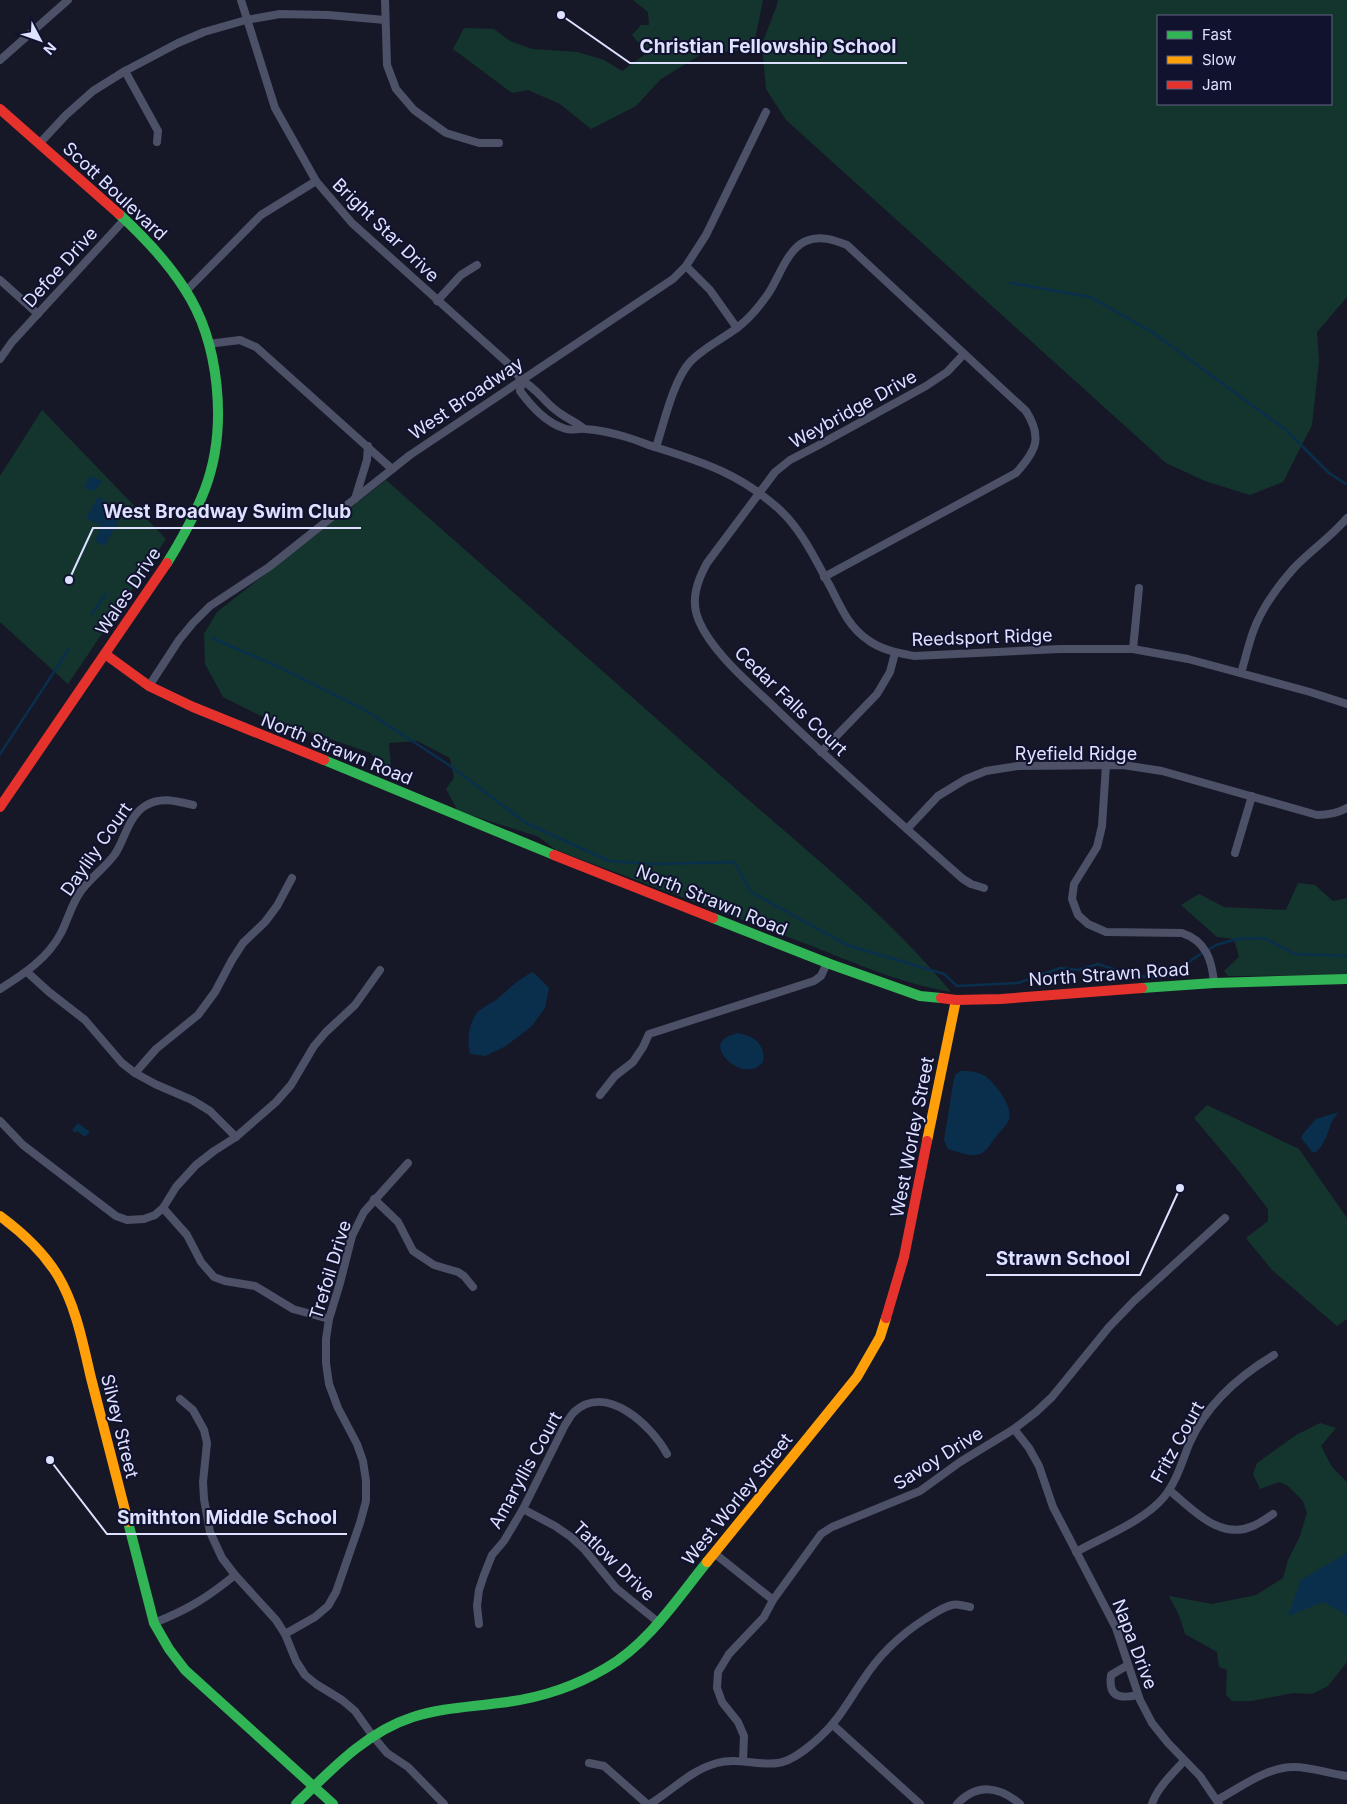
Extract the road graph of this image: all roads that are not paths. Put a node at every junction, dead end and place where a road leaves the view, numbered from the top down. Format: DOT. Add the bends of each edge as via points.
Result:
graph roads {
  1 [pos="68,0"];
  2 [pos="241,0"];
  3 [pos="385,0"];
  4 [pos="246,20"];
  5 [pos="385,20"];
  6 [pos="0,60"];
  7 [pos="125,71"];
  8 [pos="0,109"];
  9 [pos="766,112"];
  10 [pos="157,142"];
  11 [pos="499,143"];
  12 [pos="39,144"];
  13 [pos="316,181"];
  14 [pos="125,219"];
  15 [pos="477,265"];
  16 [pos="686,266"];
  17 [pos="0,280"];
  18 [pos="186,291"];
  19 [pos="438,301"];
  20 [pos="38,314"];
  21 [pos="737,328"];
  22 [pos="208,344"];
  23 [pos="964,354"];
  24 [pos="0,359"];
  25 [pos="522,380"];
  26 [pos="583,428"];
  27 [pos="368,446"];
  28 [pos="656,447"];
  29 [pos="392,469"];
  30 [pos="759,493"];
  31 [pos="355,499"];
  32 [pos="1347,518"];
  33 [pos="824,577"];
  34 [pos="1139,588"];
  35 [pos="1133,649"];
  36 [pos="895,653"];
  37 [pos="105,654"];
  38 [pos="1241,673"];
  39 [pos="149,686"];
  40 [pos="1347,704"];
  41 [pos="821,752"];
  42 [pos="1106,765"];
  43 [pos="1252,796"];
  44 [pos="193,805"];
  45 [pos="0,807"];
  46 [pos="1347,808"];
  47 [pos="907,829"];
  48 [pos="1235,853"];
  49 [pos="292,878"];
  50 [pos="984,888"];
  51 [pos="826,963"];
  52 [pos="380,970"];
  53 [pos="27,972"];
  54 [pos="1347,979"];
  55 [pos="1214,983"];
  56 [pos="0,989"];
  57 [pos="956,1000"];
  58 [pos="135,1073"];
  59 [pos="600,1095"];
  60 [pos="0,1121"];
  61 [pos="236,1138"];
  62 [pos="408,1163"];
  63 [pos="374,1199"];
  64 [pos="163,1208"];
  65 [pos="0,1216"];
  66 [pos="1225,1218"];
  67 [pos="473,1287"];
  68 [pos="329,1318"];
  69 [pos="1274,1356"];
  70 [pos="180,1399"];
  71 [pos="1014,1429"];
  72 [pos="667,1454"];
  73 [pos="1169,1490"];
  74 [pos="523,1509"];
  75 [pos="1273,1514"];
  76 [pos="714,1552"];
  77 [pos="1076,1552"];
  78 [pos="235,1575"];
  79 [pos="773,1600"];
  80 [pos="970,1607"];
  81 [pos="658,1622"];
  82 [pos="154,1623"];
  83 [pos="478,1624"];
  84 [pos="285,1634"];
  85 [pos="1128,1665"];
  86 [pos="1138,1695"];
  87 [pos="833,1725"];
  88 [pos="372,1736"];
  89 [pos="743,1761"];
  90 [pos="1184,1761"];
  91 [pos="589,1763"];
  92 [pos="1347,1776"];
  93 [pos="314,1787"];
  94 [pos="1218,1802"];
  95 [pos="296,1804"];
  96 [pos="333,1804"];
  97 [pos="444,1804"];
  98 [pos="648,1804"];
  99 [pos="920,1804"];
  100 [pos="957,1804"];
  101 [pos="1020,1804"];
  102 [pos="1152,1804"];
  1 -- 6 [label="street"];
  2 -- 4 [label="street, Bright Star Drive"];
  3 -- 5 [label="street"];
  4 -- 5 [label="street" via="280,14"];
  4 -- 7 [label="street" via="204,32"];
  4 -- 13 [label="street, Bright Star Drive" via="275,108"];
  5 -- 11 [label="street" via="387,65 396,89 414,110 446,134 479,143"];
  7 -- 10 [label="street" via="158,131"];
  7 -- 12 [label="street" via="93,91"];
  8 -- 12 [label="street, Scott Boulevard"];
  9 -- 16 [label="street, West Broadway" via="706,234"];
  12 -- 14 [label="street, Scott Boulevard"];
  13 -- 18 [label="street" via="262,214"];
  13 -- 19 [label="street, Bright Star Drive" via="352,223"];
  14 -- 18 [label="street, Scott Boulevard" via="159,253"];
  14 -- 20 [label="street, Defoe Drive"];
  15 -- 19 [label="street" via="461,275"];
  16 -- 21 [label="street" via="710,290"];
  16 -- 25 [label="street, West Broadway" via="663,286"];
  17 -- 20 [label="street"];
  18 -- 22 [label="street, Scott Boulevard"];
  19 -- 25 [label="street, Bright Star Drive" via="511,366"];
  20 -- 24 [label="street, Defoe Drive"];
  21 -- 23 [label="street" via="752,316 792,252 806,241 827,238 847,245"];
  21 -- 28 [label="street" via="704,350 681,374"];
  22 -- 27 [label="street" via="240,340 256,347"];
  22 -- 37 [label="street, Wales Drive" via="214,364 218,406 214,452 206,484 196,512 170,557"];
  23 -- 30 [label="street, Weybridge Drive" via="947,372 926,386 790,460 775,472"];
  23 -- 33 [label="street" via="1026,411 1034,424 1037,438 1034,451 1016,473"];
  25 -- 26 [label="street, Reedsport Ridge" via="556,411"];
  25 -- 26 [label="street, Reedsport Ridge" via="520,391 536,411 567,429"];
  25 -- 29 [label="street, West Broadway"];
  26 -- 28 [label="street, Reedsport Ridge"];
  27 -- 29 [label="street"];
  27 -- 31 [label="street"];
  28 -- 30 [label="street, Reedsport Ridge" via="722,470"];
  29 -- 31 [label="street, West Broadway"];
  30 -- 33 [label="street, Reedsport Ridge" via="797,529"];
  30 -- 41 [label="street, Cedar Falls Court" via="698,579 695,606 698,620 719,651"];
  31 -- 39 [label="street, West Broadway" via="269,568 210,606 179,640"];
  32 -- 38 [label="street" via="1295,567 1278,588 1253,631"];
  33 -- 36 [label="street, Reedsport Ridge" via="846,618 857,631"];
  34 -- 35 [label="street"];
  35 -- 36 [label="street, Reedsport Ridge" via="914,656"];
  35 -- 38 [label="street, Reedsport Ridge"];
  36 -- 41 [label="street" via="890,672 877,694"];
  37 -- 39 [label="street, North Strawn Road"];
  37 -- 45 [label="street"];
  38 -- 40 [label="street, Reedsport Ridge"];
  39 -- 51 [label="street, North Strawn Road" via="192,707 568,861"];
  41 -- 47 [label="street, Cedar Falls Court"];
  42 -- 43 [label="street, Ryefield Ridge" via="1162,771"];
  42 -- 47 [label="street, Ryefield Ridge" via="1018,766 986,771 938,796"];
  42 -- 55 [label="street" via="1102,826 1097,847 1074,884 1072,899 1078,914 1088,924 1106,932 1182,933 1191,936 1208,953"];
  43 -- 46 [label="street, Ryefield Ridge" via="1317,815 1339,813"];
  43 -- 48 [label="street"];
  44 -- 53 [label="street, Daylily Court" via="164,800 144,806 135,814 106,866 81,890 60,935"];
  47 -- 50 [label="street, Cedar Falls Court" via="963,879"];
  49 -- 58 [label="street" via="265,922 243,943 198,1015 156,1049"];
  51 -- 57 [label="street, North Strawn Road" via="920,996"];
  51 -- 59 [label="street" via="821,976 814,981 649,1034 633,1062 615,1076"];
  52 -- 61 [label="street" via="355,1004 314,1046 292,1085"];
  53 -- 56 [label="street, Daylily Court"];
  53 -- 58 [label="street" via="84,1020"];
  54 -- 55 [label="street, North Strawn Road"];
  55 -- 57 [label="street, North Strawn Road"];
  57 -- 76 [label="street, West Worley Street" via="904,1257 880,1337 857,1377"];
  58 -- 61 [label="street" via="210,1111"];
  60 -- 64 [label="street" via="24,1145 116,1216 133,1220 155,1215"];
  61 -- 64 [label="street" via="196,1165"];
  62 -- 63 [label="street, Trefoil Drive"];
  63 -- 67 [label="street" via="398,1222 413,1251 434,1265 458,1272"];
  63 -- 68 [label="street, Trefoil Drive" via="352,1236"];
  64 -- 68 [label="street" via="187,1235 214,1276 255,1286 293,1309"];
  65 -- 82 [label="street, Silvey Street" via="38,1249 58,1276 69,1299"];
  66 -- 71 [label="street, Savoy Drive" via="1134,1301 1052,1396"];
  68 -- 84 [label="street, Trefoil Drive" via="326,1363 330,1384 363,1461 366,1501 336,1592 328,1606"];
  69 -- 73 [label="street, Fritz Court" via="1244,1375 1211,1407 1191,1440"];
  70 -- 78 [label="street" via="193,1410 204,1430 207,1443 204,1500 210,1532 222,1558"];
  71 -- 77 [label="street, Napa Drive" via="1039,1466 1053,1508"];
  71 -- 79 [label="street, Savoy Drive" via="920,1491 832,1526 821,1534"];
  72 -- 74 [label="street, Amaryllis Court" via="644,1424 623,1409 610,1403 584,1405 573,1412 565,1425"];
  73 -- 75 [label="street" via="1213,1525 1223,1529 1238,1530 1252,1526"];
  73 -- 77 [label="street, Fritz Court" via="1144,1515"];
  74 -- 81 [label="street, Tatlow Drive" via="571,1537 616,1588"];
  74 -- 83 [label="street, Amaryllis Court" via="492,1555 484,1575 477,1606"];
  76 -- 79 [label="street"];
  76 -- 81 [label="street, West Worley Street"];
  77 -- 85 [label="street, Napa Drive" via="1116,1628"];
  78 -- 82 [label="street" via="209,1596"];
  78 -- 84 [label="street" via="264,1605"];
  79 -- 89 [label="street, Savoy Drive" via="764,1617 729,1654 718,1672 717,1688 722,1702 738,1722 744,1736"];
  80 -- 87 [label="street" via="953,1604 894,1642 863,1679"];
  81 -- 88 [label="street, West Worley Street" via="608,1668 571,1685 515,1701 426,1712"];
  82 -- 93 [label="street, Silvey Street" via="185,1670"];
  84 -- 88 [label="street" via="305,1674 355,1711"];
  85 -- 86 [label="street, Napa Drive"];
  85 -- 86 [label="street" via="1111,1675 1110,1686 1114,1694 1125,1698"];
  86 -- 90 [label="street, Napa Drive" via="1152,1723"];
  87 -- 89 [label="street" via="790,1759 779,1763"];
  87 -- 99 [label="street"];
  88 -- 93 [label="street, West Worley Street"];
  88 -- 97 [label="street"];
  89 -- 98 [label="street" via="720,1762 705,1767"];
  90 -- 94 [label="street, Napa Drive" via="1200,1776"];
  90 -- 102 [label="street"];
  91 -- 98 [label="street" via="604,1766"];
  92 -- 94 [label="street" via="1293,1767 1272,1771"];
  93 -- 95 [label="street, West Worley Street"];
  93 -- 96 [label="street, Silvey Street"];
  100 -- 101 [label="street" via="984,1789 1009,1795"];
}
